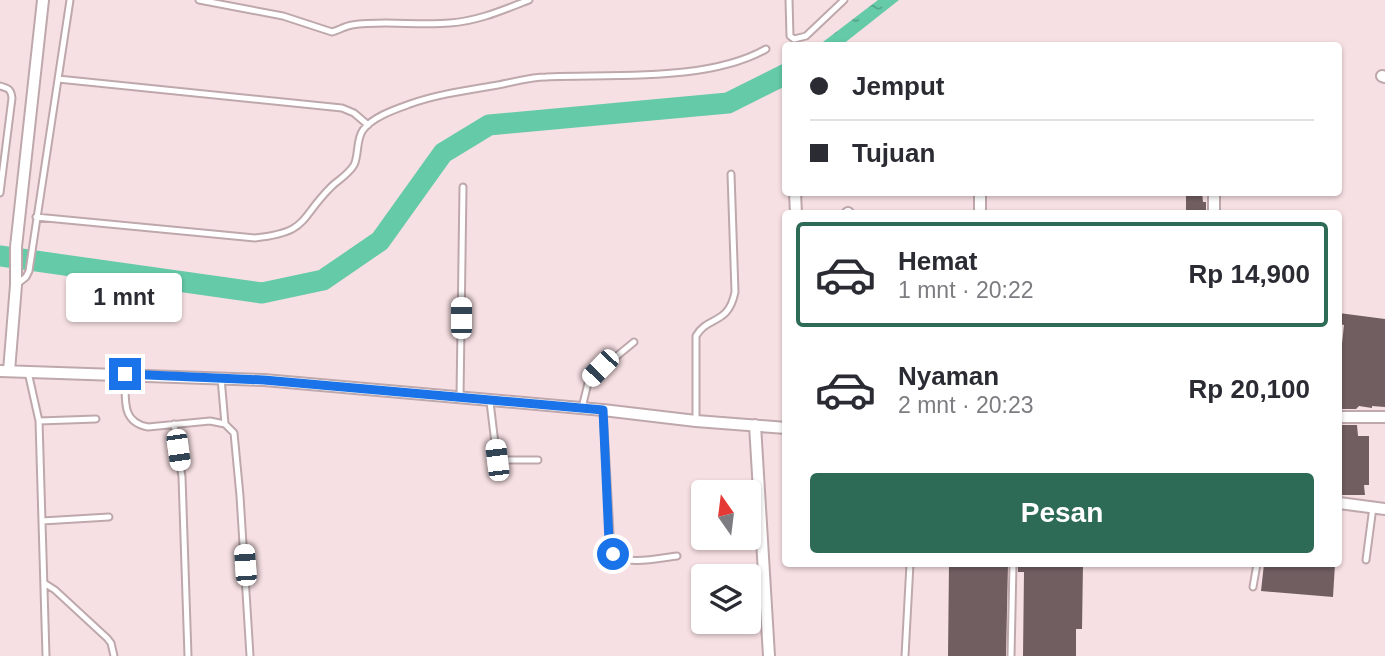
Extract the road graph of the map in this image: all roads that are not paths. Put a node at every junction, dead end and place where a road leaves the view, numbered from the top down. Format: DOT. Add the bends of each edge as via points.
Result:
graph roads {
  1 [pos="43,0"];
  2 [pos="70,0"];
  3 [pos="199,0"];
  4 [pos="528,0"];
  5 [pos="789,0"];
  6 [pos="844,0"];
  7 [pos="766,49"];
  8 [pos="58,79"];
  9 [pos="0,86"];
  10 [pos="368,125"];
  11 [pos="731,174"];
  12 [pos="464,187"];
  13 [pos="0,193"];
  14 [pos="36,218"];
  15 [pos="16,285"];
  16 [pos="634,342"];
  17 [pos="4,371"];
  18 [pos="27,372"];
  19 [pos="125,374"];
  20 [pos="221,378"];
  21 [pos="460,399"];
  22 [pos="490,402"];
  23 [pos="582,408"];
  24 [pos="603,410"];
  25 [pos="1342,416"];
  26 [pos="1385,417"];
  27 [pos="96,419"];
  28 [pos="39,421"];
  29 [pos="696,421"];
  30 [pos="174,424"];
  31 [pos="225,424"];
  32 [pos="755,425"];
  33 [pos="782,428"];
  34 [pos="538,460"];
  35 [pos="1342,503"];
  36 [pos="1373,507"];
  37 [pos="1385,509"];
  38 [pos="109,517"];
  39 [pos="42,522"];
  40 [pos="677,556"];
  41 [pos="1366,559"];
  42 [pos="910,567"];
  43 [pos="1013,567"];
  44 [pos="1256,567"];
  45 [pos="44,583"];
  46 [pos="1253,587"];
  47 [pos="46,656"];
  48 [pos="114,656"];
  49 [pos="188,656"];
  50 [pos="250,656"];
  51 [pos="769,656"];
  52 [pos="905,656"];
  53 [pos="1011,656"];
  1 -- 15 [label="street" via="16,247"];
  2 -- 8 [label="lane"];
  3 -- 4 [label="lane" via="283,16 332,32 364,23 464,22"];
  5 -- 6 [label="lane" via="788,29 794,39 806,36"];
  7 -- 10 [label="lane" via="726,65 542,77 453,93 411,104"];
  8 -- 10 [label="lane" via="342,108"];
  8 -- 14 [label="lane"];
  9 -- 13 [label="lane" via="11,92 12,98"];
  10 -- 14 [label="lane" via="350,171 295,229 277,236 255,238"];
  11 -- 29 [label="lane" via="735,292 726,313 696,336"];
  12 -- 21 [label="lane"];
  14 -- 15 [label="lane" via="29,271"];
  15 -- 17 [label="street"];
  16 -- 23 [label="lane" via="589,379"];
  17 -- 18 [label="street"];
  18 -- 19 [label="street"];
  18 -- 28 [label="lane"];
  19 -- 20 [label="street"];
  19 -- 30 [label="lane" via="131,421 148,427"];
  20 -- 21 [label="street"];
  20 -- 31 [label="lane"];
  21 -- 22 [label="street"];
  22 -- 23 [label="street"];
  22 -- 34 [label="lane" via="497,460"];
  23 -- 24 [label="street"];
  24 -- 29 [label="street"];
  24 -- 40 [label="lane" via="613,554 638,560"];
  25 -- 26 [label="street"];
  27 -- 28 [label="lane"];
  28 -- 39 [label="lane"];
  29 -- 32 [label="street"];
  30 -- 31 [label="lane"];
  30 -- 49 [label="lane" via="182,477"];
  31 -- 50 [label="lane" via="236,442"];
  32 -- 33 [label="street"];
  32 -- 51 [label="street"];
  35 -- 36 [label="street"];
  36 -- 37 [label="street"];
  36 -- 41 [label="lane"];
  38 -- 39 [label="lane"];
  39 -- 45 [label="lane"];
  42 -- 52 [label="lane"];
  43 -- 53 [label="lane"];
  44 -- 46 [label="lane"];
  45 -- 47 [label="lane"];
  45 -- 48 [label="lane" via="107,638"];
}
